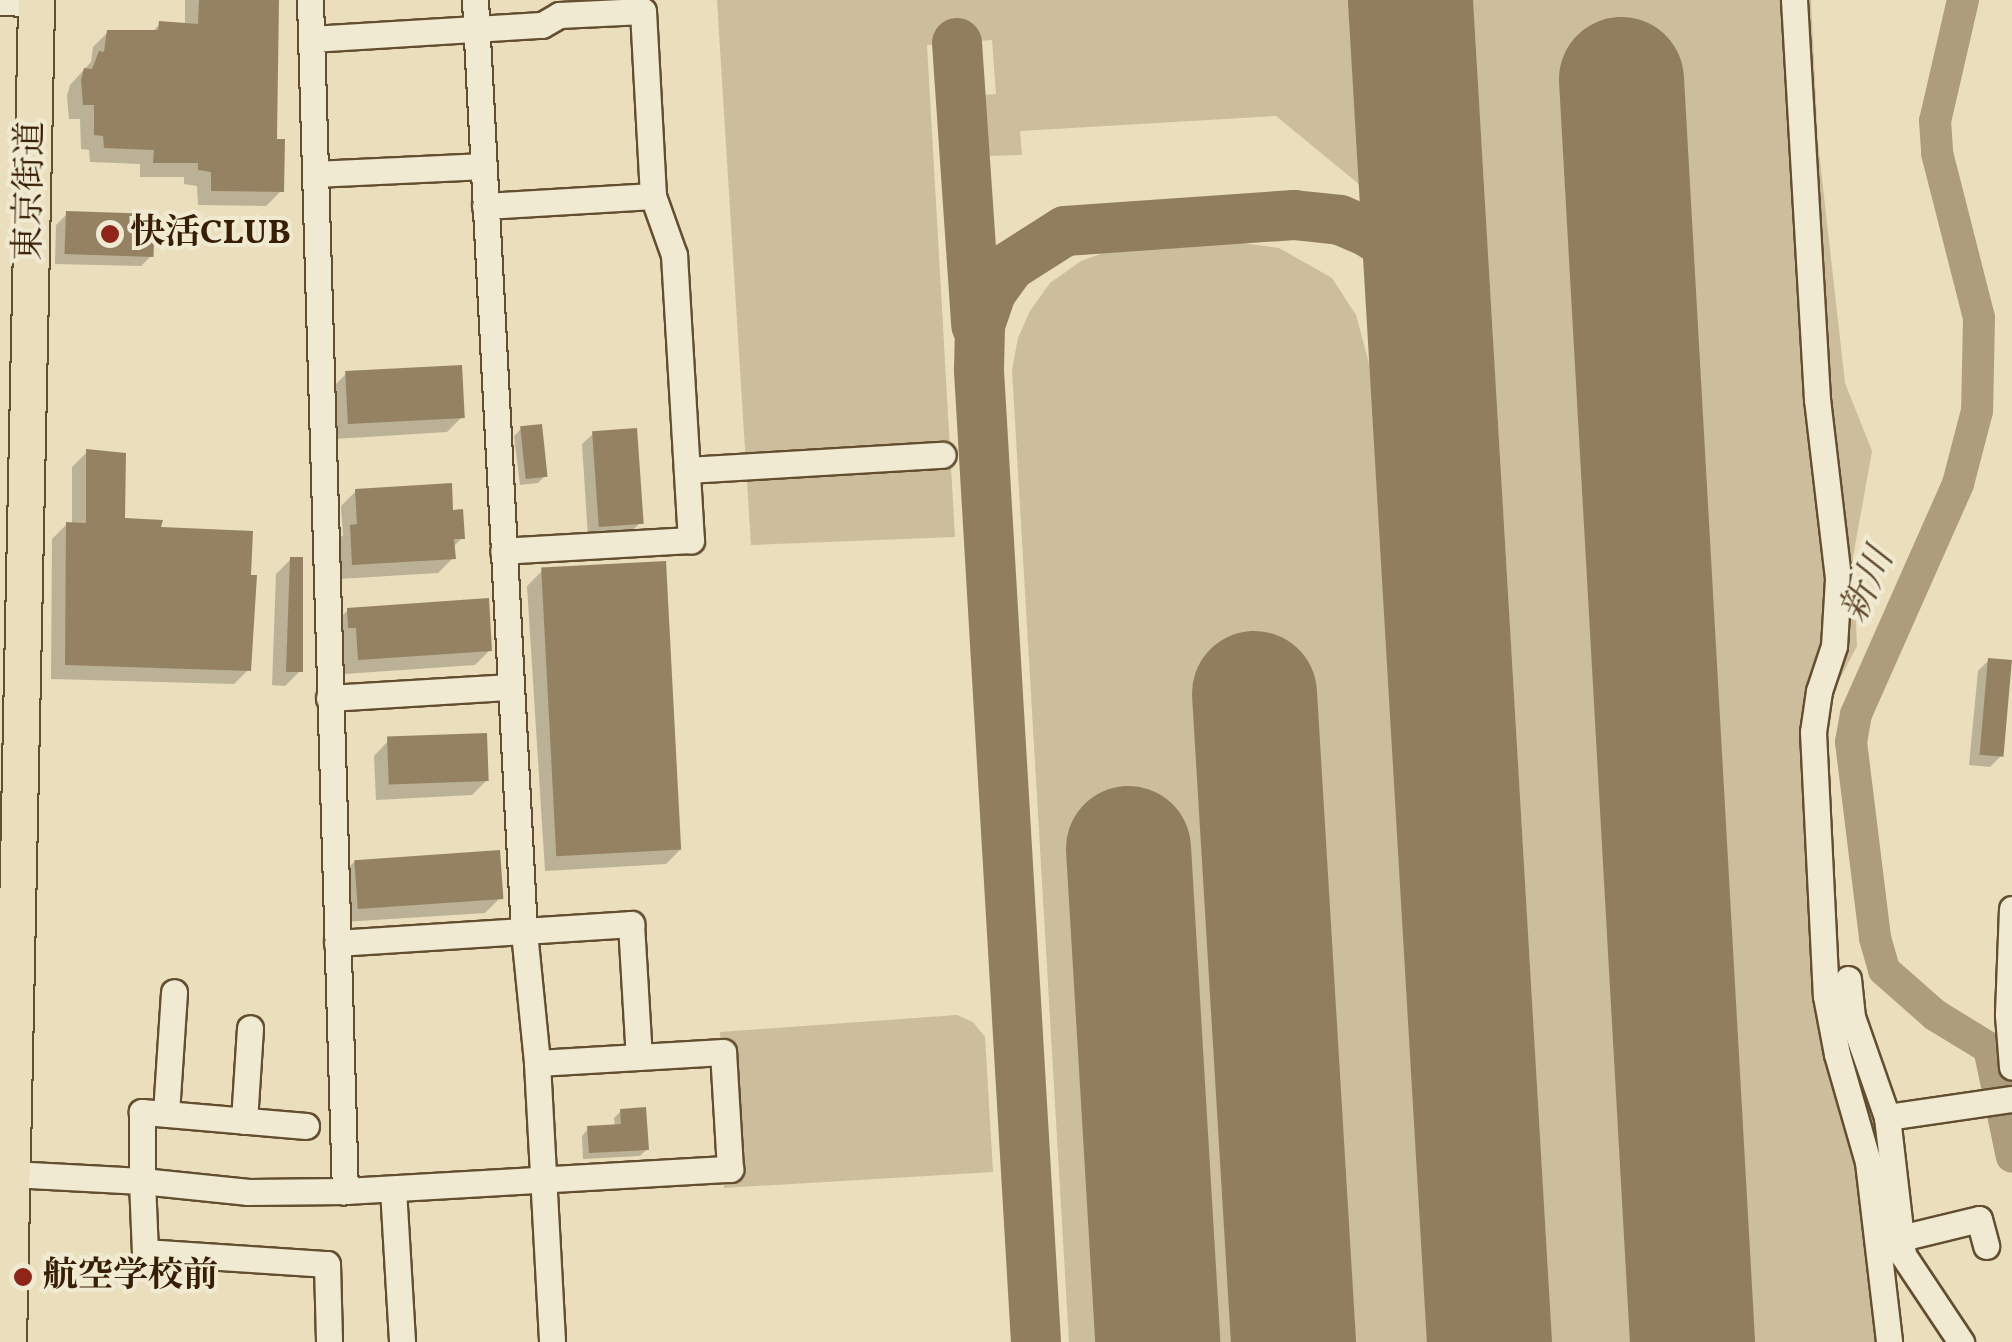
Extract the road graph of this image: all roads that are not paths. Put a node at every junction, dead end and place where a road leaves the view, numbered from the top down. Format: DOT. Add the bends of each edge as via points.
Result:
graph roads {
  1 [pos="310,0"];
  2 [pos="475,0"];
  3 [pos="1794,0"];
  4 [pos="15,2"];
  5 [pos="477,30"];
  6 [pos="311,39"];
  7 [pos="483,166"];
  8 [pos="316,174"];
  9 [pos="653,196"];
  10 [pos="485,206"];
  11 [pos="943,455"];
  12 [pos="687,470"];
  13 [pos="503,551"];
  14 [pos="510,687"];
  15 [pos="329,698"];
  16 [pos="2012,909"];
  17 [pos="524,932"];
  18 [pos="337,942"];
  19 [pos="2010,960"];
  20 [pos="8,974"];
  21 [pos="1848,979"];
  22 [pos="174,992"];
  23 [pos="250,1028"];
  24 [pos="639,1057"];
  25 [pos="537,1063"];
  26 [pos="2012,1067"];
  27 [pos="2012,1099"];
  28 [pos="166,1114"];
  29 [pos="1888,1117"];
  30 [pos="244,1120"];
  31 [pos="306,1126"];
  32 [pos="6,1177"];
  33 [pos="142,1181"];
  34 [pos="543,1181"];
  35 [pos="393,1189"];
  36 [pos="345,1191"];
  37 [pos="1901,1238"];
  38 [pos="1986,1246"];
  39 [pos="8,1342"];
  40 [pos="329,1342"];
  41 [pos="402,1342"];
  42 [pos="552,1342"];
  43 [pos="1889,1342"];
  44 [pos="1961,1342"];
  1 -- 6 [label="street"];
  2 -- 5 [label="street"];
  3 -- 43 [label="street" via="1817,398 1838,579 1834,646 1814,732 1826,996 1868,1162"];
  4 -- 20 [label="highway, 東京街道"];
  5 -- 6 [label="street"];
  5 -- 7 [label="street"];
  5 -- 9 [label="street" via="542,25 559,15 643,10"];
  6 -- 8 [label="street"];
  7 -- 8 [label="street"];
  7 -- 10 [label="street"];
  8 -- 15 [label="street"];
  9 -- 10 [label="street"];
  9 -- 12 [label="street" via="674,255"];
  10 -- 13 [label="street"];
  11 -- 12 [label="street"];
  12 -- 13 [label="street" via="691,540"];
  13 -- 14 [label="street"];
  14 -- 15 [label="street"];
  14 -- 17 [label="street"];
  15 -- 18 [label="street"];
  16 -- 19 [label="street"];
  17 -- 18 [label="street"];
  17 -- 24 [label="street" via="630,924"];
  17 -- 25 [label="street"];
  18 -- 36 [label="street"];
  19 -- 26 [label="street"];
  20 -- 32 [label="highway, 東京街道"];
  21 -- 29 [label="street" via="1852,1017"];
  22 -- 28 [label="street"];
  23 -- 30 [label="street"];
  24 -- 25 [label="street"];
  24 -- 34 [label="street" via="723,1052 730,1169"];
  25 -- 34 [label="street"];
  27 -- 29 [label="street"];
  28 -- 30 [label="street"];
  28 -- 33 [label="street" via="142,1112"];
  29 -- 37 [label="street"];
  30 -- 31 [label="street"];
  32 -- 33 [label="street"];
  32 -- 39 [label="highway, 東京街道"];
  33 -- 36 [label="street" via="248,1192"];
  33 -- 40 [label="street" via="146,1252 327,1264"];
  34 -- 35 [label="street"];
  34 -- 42 [label="street"];
  35 -- 36 [label="street"];
  35 -- 41 [label="street"];
  37 -- 38 [label="street" via="1978,1219"];
  37 -- 44 [label="street" via="1902,1255"];
}
